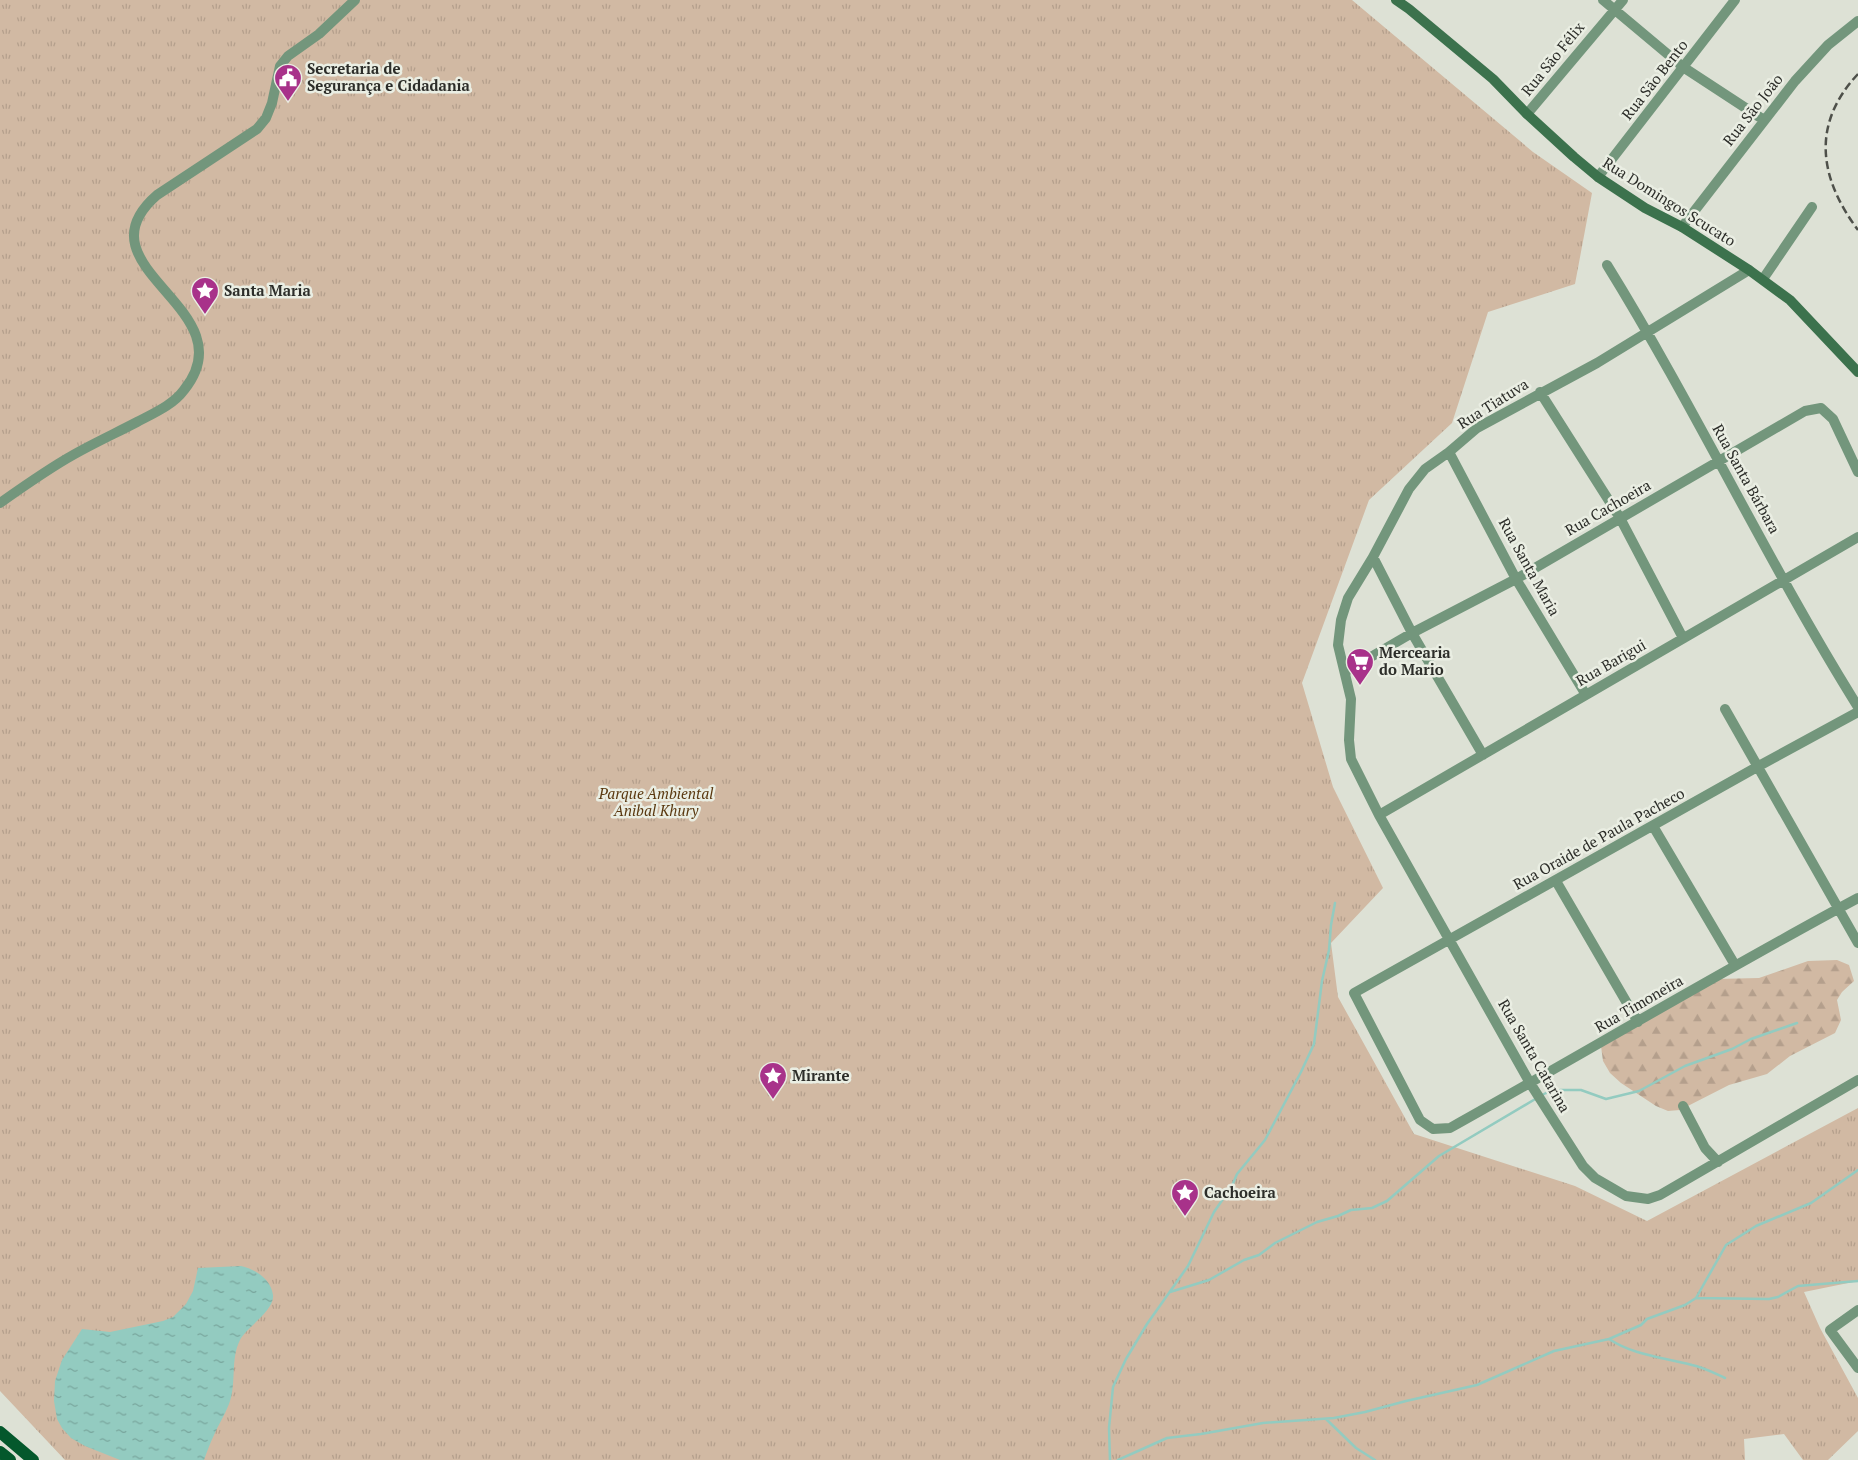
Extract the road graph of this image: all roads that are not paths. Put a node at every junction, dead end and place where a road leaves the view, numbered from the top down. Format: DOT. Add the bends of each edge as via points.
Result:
graph roads {
  1 [pos="355,0"];
  2 [pos="1396,0"];
  3 [pos="1603,0"];
  4 [pos="1623,0"];
  5 [pos="1735,0"];
  6 [pos="1614,8"];
  7 [pos="1858,21"];
  8 [pos="1683,67"];
  9 [pos="1527,114"];
  10 [pos="1764,120"];
  11 [pos="1598,177"];
  12 [pos="1812,207"];
  13 [pos="1682,227"];
  14 [pos="1607,265"];
  15 [pos="1750,270"];
  16 [pos="1763,279"];
  17 [pos="1648,332"];
  18 [pos="1858,372"];
  19 [pos="1540,392"];
  20 [pos="1449,452"];
  21 [pos="1719,460"];
  22 [pos="1858,472"];
  23 [pos="0,502"];
  24 [pos="1620,518"];
  25 [pos="1858,537"];
  26 [pos="1373,557"];
  27 [pos="1516,579"];
  28 [pos="1784,579"];
  29 [pos="1412,633"];
  30 [pos="1683,638"];
  31 [pos="1345,672"];
  32 [pos="1586,694"];
  33 [pos="1858,707"];
  34 [pos="1725,708"];
  35 [pos="1858,712"];
  36 [pos="1483,755"];
  37 [pos="1757,767"];
  38 [pos="1379,814"];
  39 [pos="1653,826"];
  40 [pos="1556,881"];
  41 [pos="1858,898"];
  42 [pos="1838,908"];
  43 [pos="1450,940"];
  44 [pos="1858,943"];
  45 [pos="1735,965"];
  46 [pos="1638,1022"];
  47 [pos="1858,1080"];
  48 [pos="1530,1084"];
  49 [pos="1683,1106"];
  50 [pos="1433,1129"];
  51 [pos="1718,1162"];
  52 [pos="1858,1310"];
  53 [pos="1858,1368"];
  54 [pos="0,1432"];
  55 [pos="0,1452"];
  56 [pos="10,1460"];
  57 [pos="34,1460"];
  1 -- 23 [label="street" via="280,66 272,103 257,129 157,195 145,206 138,219 133,234 135,249 192,324 199,343 199,360 194,376 184,391 157,412 73,455"];
  2 -- 9 [label="main road, Rua Domingos Scucato" via="1493,79"];
  3 -- 6 [label="street"];
  4 -- 6 [label="street, Rua São Félix"];
  5 -- 8 [label="street, Rua São Bento"];
  6 -- 8 [label="street"];
  6 -- 9 [label="street, Rua São Félix"];
  7 -- 10 [label="street, Rua São João" via="1828,45"];
  8 -- 10 [label="street"];
  8 -- 11 [label="street, Rua São Bento"];
  9 -- 11 [label="main road, Rua Domingos Scucato"];
  10 -- 13 [label="street, Rua São João"];
  11 -- 13 [label="main road, Rua Domingos Scucato" via="1645,208"];
  12 -- 16 [label="street"];
  13 -- 15 [label="main road, Rua Domingos Scucato"];
  14 -- 17 [label="street, Rua Santa Bárbara"];
  15 -- 16 [label="main road, Rua Domingos Scucato"];
  15 -- 17 [label="street, Rua Tiatuva"];
  16 -- 18 [label="main road, Rua Domingos Scucato" via="1790,300"];
  17 -- 19 [label="street, Rua Tiatuva"];
  17 -- 21 [label="street, Rua Santa Bárbara"];
  19 -- 20 [label="street, Rua Tiatuva" via="1477,428"];
  19 -- 24 [label="street"];
  20 -- 26 [label="street, Rua Tiatuva" via="1425,468 1409,489"];
  20 -- 27 [label="street, Rua Santa Maria"];
  21 -- 22 [label="street, Rua Cachoeira" via="1805,411 1821,408 1833,419"];
  21 -- 24 [label="street, Rua Cachoeira"];
  21 -- 28 [label="street, Rua Santa Bárbara"];
  24 -- 27 [label="street, Rua Cachoeira"];
  24 -- 30 [label="street"];
  25 -- 28 [label="street, Rua Barigui"];
  26 -- 29 [label="street"];
  26 -- 31 [label="street, Rua Tiatuva" via="1348,598 1341,620 1338,645"];
  27 -- 29 [label="street, Rua Cachoeira"];
  27 -- 32 [label="street, Rua Santa Maria"];
  28 -- 30 [label="street, Rua Barigui"];
  28 -- 33 [label="street, Rua Santa Bárbara"];
  29 -- 31 [label="street, Rua Cachoeira"];
  29 -- 36 [label="street"];
  30 -- 32 [label="street, Rua Barigui"];
  31 -- 38 [label="street, Rua Santa Catarina" via="1352,699 1349,740 1352,759"];
  32 -- 36 [label="street, Rua Barigui"];
  34 -- 37 [label="street"];
  35 -- 37 [label="street, Rua Oraide de Paula Pacheco"];
  36 -- 38 [label="street, Rua Barigui"];
  37 -- 39 [label="street, Rua Oraide de Paula Pacheco"];
  37 -- 42 [label="street"];
  38 -- 43 [label="street, Rua Santa Catarina"];
  39 -- 40 [label="street, Rua Oraide de Paula Pacheco"];
  39 -- 45 [label="street"];
  40 -- 43 [label="street, Rua Oraide de Paula Pacheco"];
  40 -- 46 [label="street"];
  41 -- 42 [label="street, Rua Timoneira"];
  42 -- 44 [label="street"];
  42 -- 45 [label="street, Rua Timoneira"];
  43 -- 48 [label="street, Rua Santa Catarina"];
  43 -- 50 [label="street, Rua Oraide de Paula Pacheco" via="1354,993 1420,1120"];
  45 -- 46 [label="street, Rua Timoneira"];
  46 -- 48 [label="street, Rua Timoneira"];
  47 -- 51 [label="street, Rua Santa Catarina"];
  48 -- 50 [label="street, Rua Timoneira" via="1450,1128"];
  48 -- 51 [label="street, Rua Santa Catarina" via="1583,1166 1595,1178 1626,1196 1648,1199 1660,1195"];
  49 -- 51 [label="street" via="1705,1148"];
  52 -- 53 [label="street" via="1830,1330"];
  54 -- 57 [label="main road"];
  55 -- 56 [label="main road"];
}
